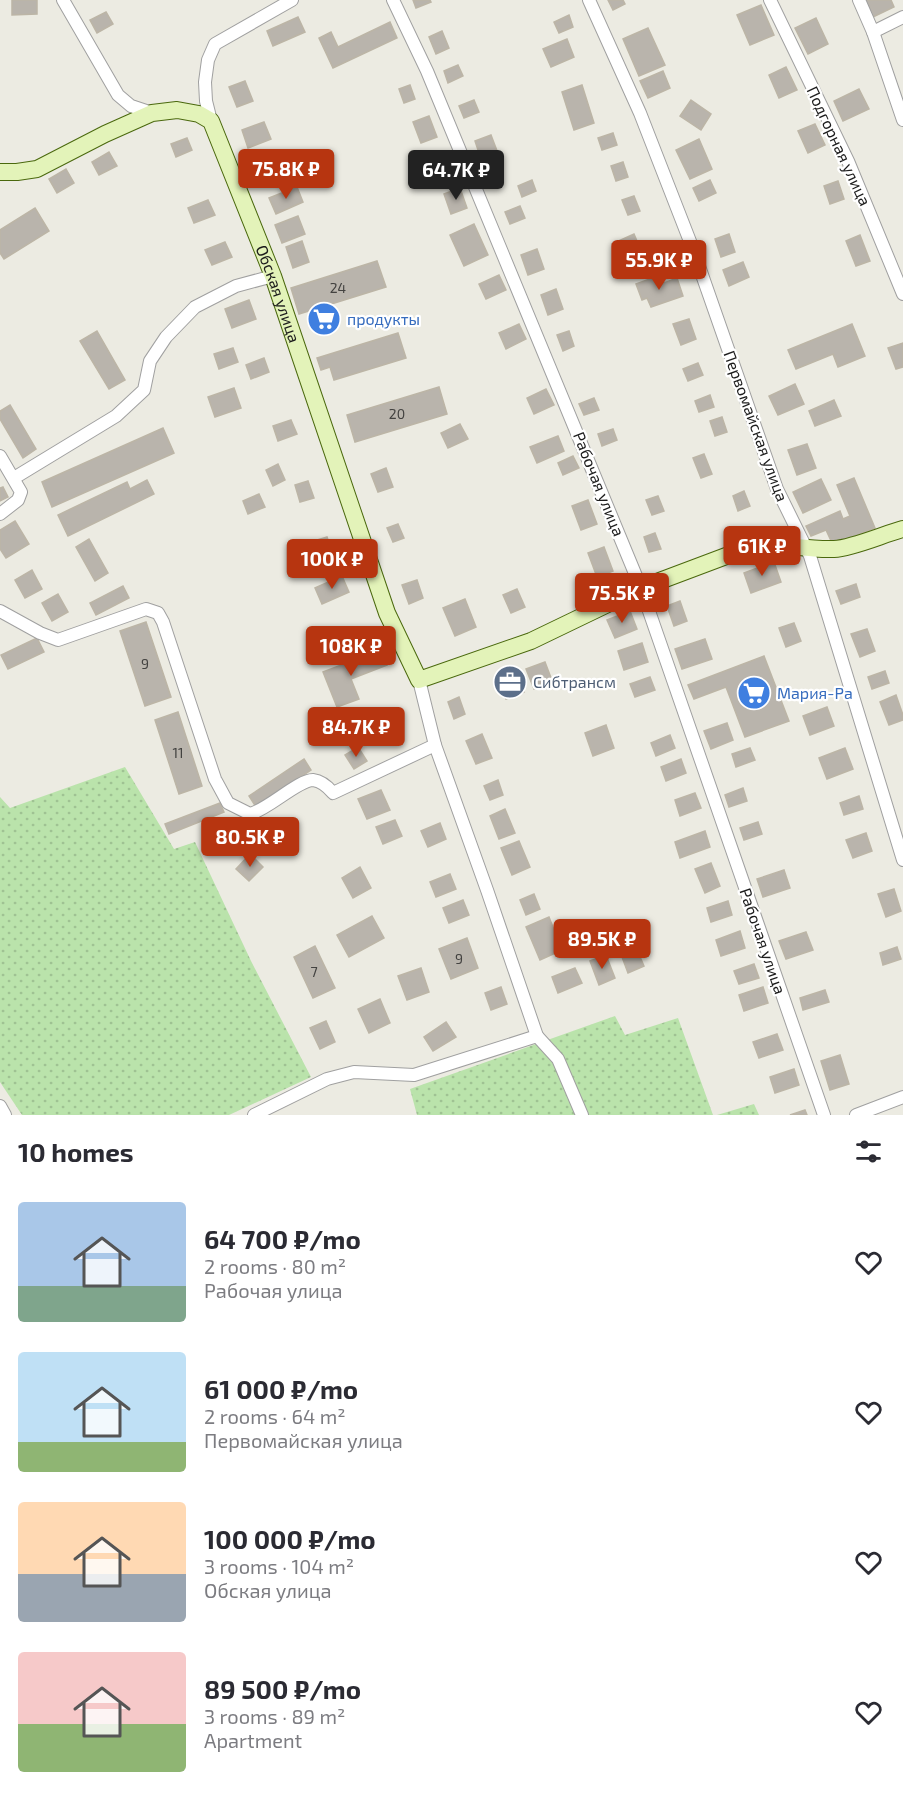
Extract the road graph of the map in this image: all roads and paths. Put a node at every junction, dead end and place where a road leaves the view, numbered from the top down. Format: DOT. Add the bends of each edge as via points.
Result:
graph roads {
  1 [pos="63,0"];
  2 [pos="292,0"];
  3 [pos="393,0"];
  4 [pos="589,0"];
  5 [pos="770,0"];
  6 [pos="860,0"];
  7 [pos="903,17"];
  8 [pos="873,32"];
  9 [pos="152,112"];
  10 [pos="903,120"];
  11 [pos="211,121"];
  12 [pos="0,172"];
  13 [pos="273,276"];
  14 [pos="903,294"];
  15 [pos="0,456"];
  16 [pos="14,478"];
  17 [pos="0,514"];
  18 [pos="903,529"];
  19 [pos="807,548"];
  20 [pos="641,588"];
  21 [pos="0,610"];
  22 [pos="418,680"];
  23 [pos="435,745"];
  24 [pos="903,860"];
  25 [pos="537,1036"];
  26 [pos="903,1097"];
  27 [pos="0,1106"];
  28 [pos="5,1115"];
  29 [pos="254,1115"];
  30 [pos="582,1115"];
  31 [pos="824,1115"];
  32 [pos="856,1115"];
  1 -- 9 [label="street" via="118,95 131,106"];
  2 -- 11 [label="street" via="215,44 205,82"];
  3 -- 20 [label="street, Рабочая улица" via="427,71"];
  4 -- 19 [label="street, Первомайская улица" via="640,113 693,249 777,489"];
  5 -- 14 [label="street, Подгорная улица" via="848,161"];
  6 -- 8 [label="street"];
  7 -- 8 [label="street"];
  8 -- 10 [label="street"];
  9 -- 11 [label="street" via="177,110"];
  9 -- 12 [label="street" via="37,169"];
  11 -- 13 [label="street, Обская улица"];
  13 -- 16 [label="street" via="236,286 195,307 155,353 144,390 130,404"];
  13 -- 22 [label="street, Обская улица" via="387,613"];
  15 -- 16 [label="street"];
  16 -- 17 [label="street" via="21,492 18,500"];
  18 -- 19 [label="street" via="837,549"];
  19 -- 20 [label="street" via="758,544"];
  19 -- 24 [label="street, Первомайская улица"];
  20 -- 22 [label="street" via="531,641"];
  20 -- 31 [label="street, Рабочая улица"];
  21 -- 23 [label="street" via="58,640 146,609 158,614 215,779 228,803 250,814 306,781 316,780 333,793"];
  22 -- 23 [label="street"];
  23 -- 25 [label="street"];
  25 -- 29 [label="street" via="414,1075 354,1072 327,1079"];
  25 -- 30 [label="street" via="558,1059"];
  26 -- 32 [label="street"];
  27 -- 28 [label="street"];
}
